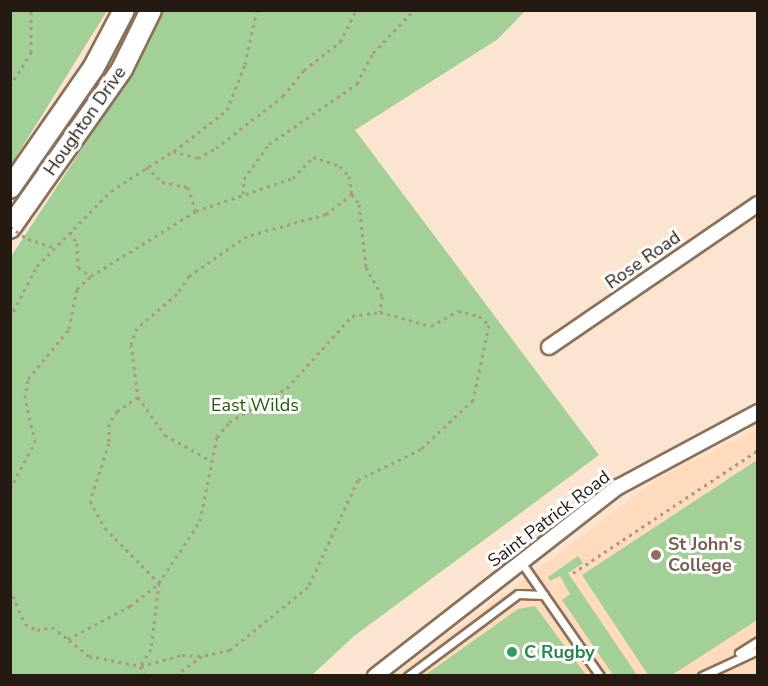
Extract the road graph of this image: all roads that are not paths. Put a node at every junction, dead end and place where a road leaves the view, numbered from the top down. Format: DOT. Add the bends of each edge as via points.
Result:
graph roads {
  1 [pos="124,10"];
  2 [pos="152,10"];
  3 [pos="10,188"];
  4 [pos="758,204"];
  5 [pos="10,228"];
  6 [pos="549,347"];
  7 [pos="758,412"];
  8 [pos="521,562"];
  9 [pos="544,594"];
  10 [pos="758,642"];
  11 [pos="758,650"];
  12 [pos="727,661"];
  13 [pos="375,675"];
  14 [pos="408,675"];
  15 [pos="600,675"];
  16 [pos="702,675"];
  1 -- 3 [label="main road, Houghton Drive" via="94,67"];
  2 -- 5 [label="main road, Houghton Drive" via="122,69"];
  4 -- 6 [label="street, Rose Road"];
  7 -- 8 [label="street, Saint Patrick Road" via="635,476"];
  8 -- 9 [label="lane"];
  8 -- 13 [label="street, Saint Patrick Road"];
  9 -- 14 [label="lane" via="518,594"];
  9 -- 15 [label="lane"];
  10 -- 12 [label="lane"];
  11 -- 12 [label="lane"];
  12 -- 16 [label="lane"];
}
